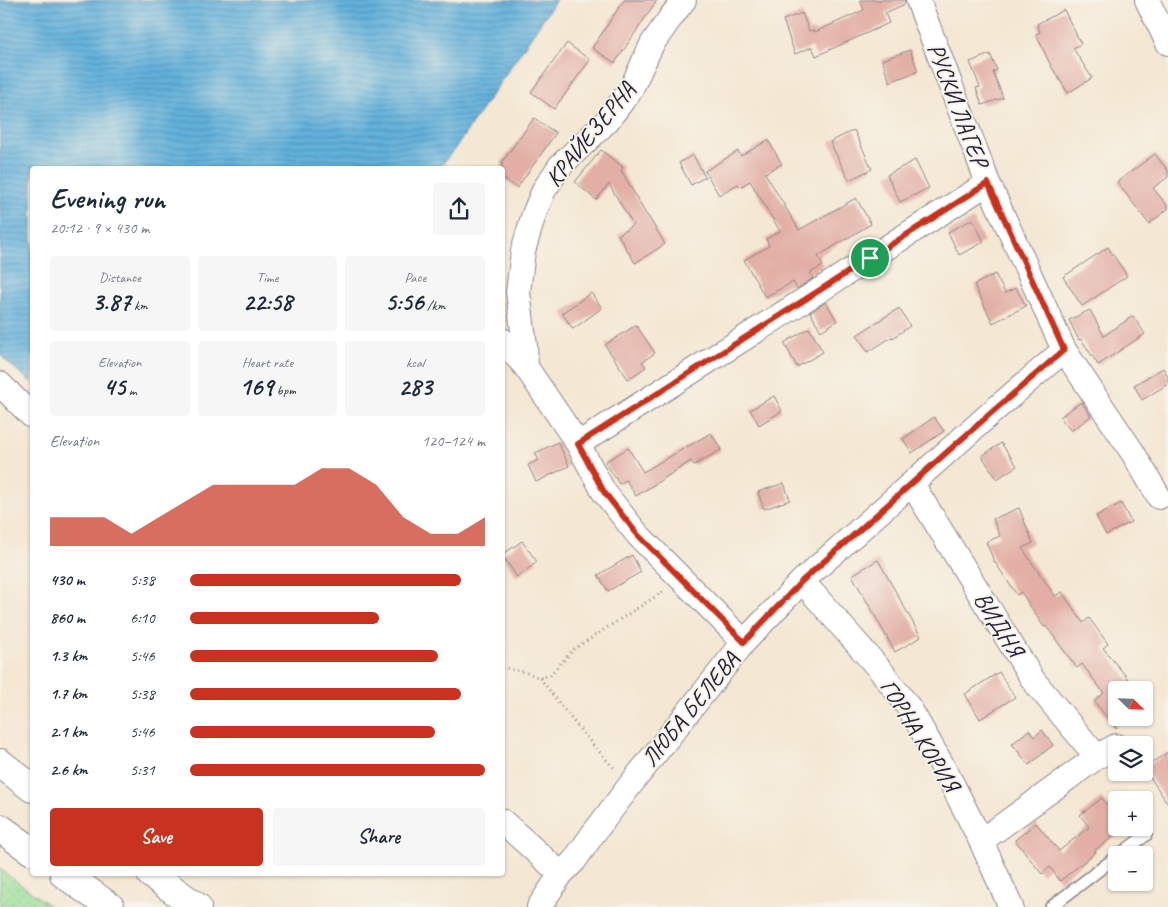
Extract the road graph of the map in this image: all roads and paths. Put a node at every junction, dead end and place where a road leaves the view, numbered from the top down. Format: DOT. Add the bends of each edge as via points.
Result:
graph roads {
  1 [pos="684,0"];
  2 [pos="918,0"];
  3 [pos="1147,0"];
  4 [pos="1168,43"];
  5 [pos="988,183"];
  6 [pos="505,343"];
  7 [pos="1064,350"];
  8 [pos="526,366"];
  9 [pos="0,384"];
  10 [pos="30,414"];
  11 [pos="578,444"];
  12 [pos="912,484"];
  13 [pos="1159,497"];
  14 [pos="802,581"];
  15 [pos="686,584"];
  16 [pos="744,642"];
  17 [pos="505,668"];
  18 [pos="540,678"];
  19 [pos="1106,751"];
  20 [pos="0,764"];
  21 [pos="631,784"];
  22 [pos="30,786"];
  23 [pos="505,824"];
  24 [pos="0,828"];
  25 [pos="1145,836"];
  26 [pos="981,841"];
  27 [pos="1131,846"];
  28 [pos="30,850"];
  29 [pos="1108,864"];
  30 [pos="561,874"];
  31 [pos="67,876"];
  32 [pos="154,876"];
  33 [pos="110,907"];
  34 [pos="198,907"];
  35 [pos="540,907"];
  36 [pos="1011,907"];
  37 [pos="1051,907"];
  1 -- 8 [label="street, КРАЙЕЗЕРНА" via="652,44 631,89 620,104 560,166 544,190 523,251 518,292"];
  2 -- 5 [label="street, РУСКИ ЛАГЕР"];
  3 -- 4 [label="street"];
  5 -- 7 [label="street, РУСКИ ЛАГЕР"];
  5 -- 11 [label="street"];
  6 -- 8 [label="street"];
  7 -- 12 [label="street, ЛЮБА БЕЛЕВА"];
  7 -- 13 [label="street, РУСКИ ЛАГЕР"];
  8 -- 11 [label="street"];
  9 -- 10 [label="street"];
  11 -- 15 [label="street" via="604,492 638,535"];
  12 -- 14 [label="street, ЛЮБА БЕЛЕВА"];
  12 -- 19 [label="street, ВИДНЯ" via="1033,680"];
  14 -- 16 [label="street, ЛЮБА БЕЛЕВА"];
  14 -- 26 [label="street, ГОРНА КОРИЯ" via="882,672 910,710"];
  15 -- 16 [label="street"];
  15 -- 18 [label="path" via="668,589 604,629 574,649 550,675"];
  16 -- 21 [label="street, ЛЮБА БЕЛЕВА"];
  17 -- 18 [label="path"];
  18 -- 21 [label="path" via="600,753"];
  19 -- 26 [label="street"];
  20 -- 22 [label="highway"];
  21 -- 30 [label="street, ЛЮБА БЕЛЕВА"];
  23 -- 30 [label="street"];
  24 -- 28 [label="highway"];
  25 -- 27 [label="lane"];
  26 -- 36 [label="street, ГОРНА КОРИЯ"];
  29 -- 37 [label="lane"];
  30 -- 35 [label="street, ЛЮБА БЕЛЕВА"];
  31 -- 33 [label="highway"];
  32 -- 34 [label="highway"];
}
